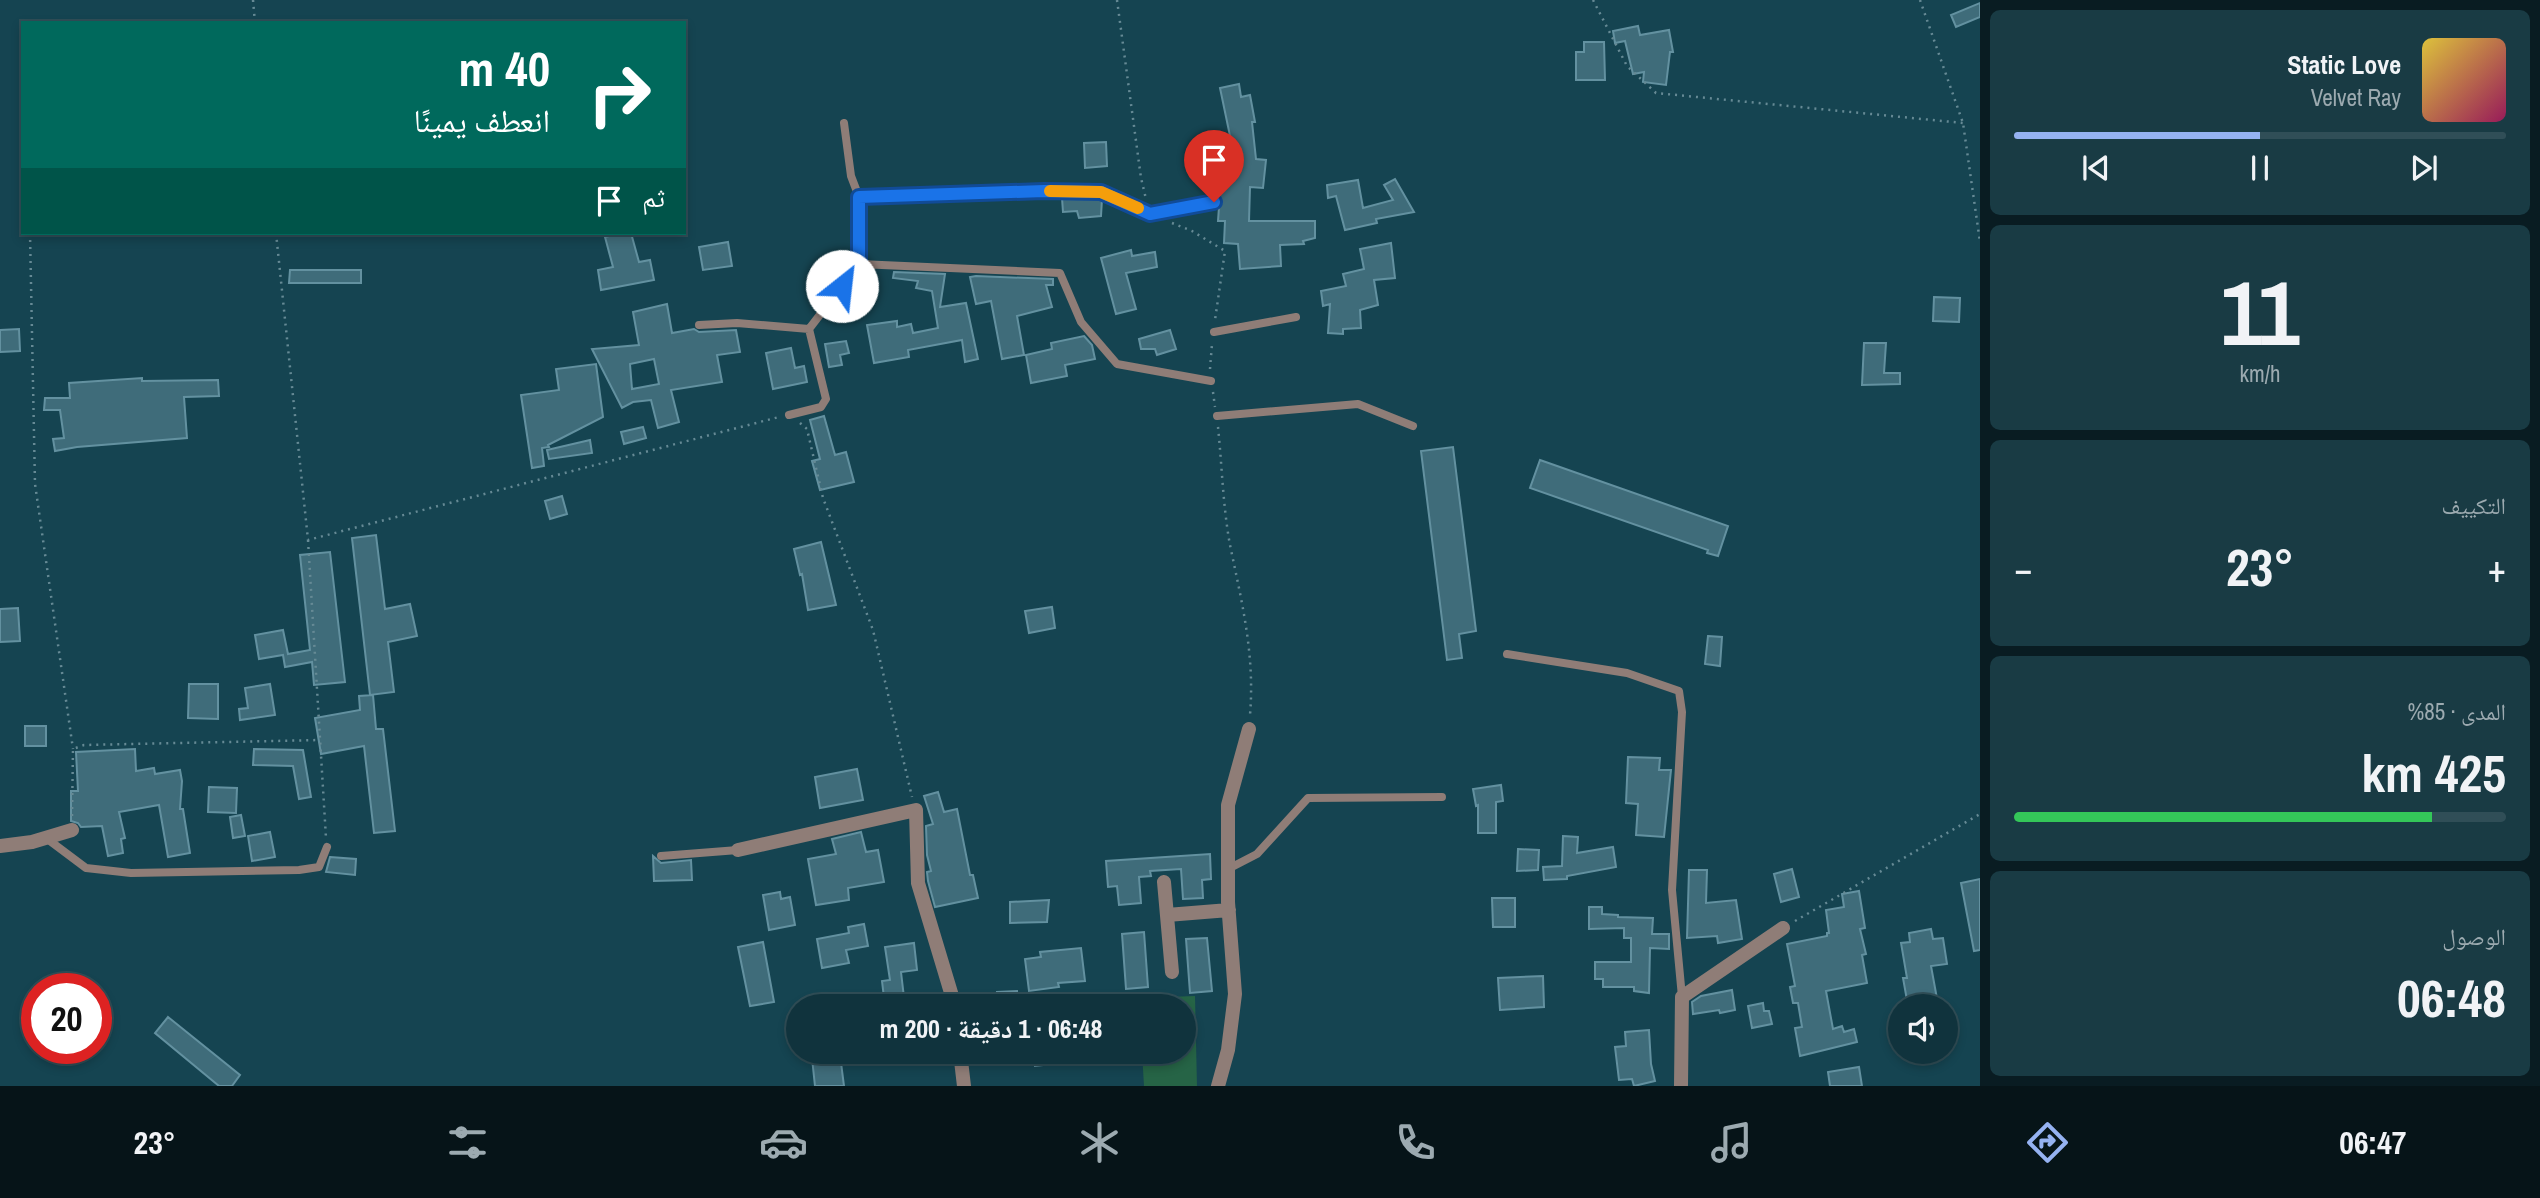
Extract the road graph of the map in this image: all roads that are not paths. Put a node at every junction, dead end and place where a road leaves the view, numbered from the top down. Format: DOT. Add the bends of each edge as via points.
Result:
graph roads {
  1 [pos="844,123"];
  2 [pos="859,197"];
  3 [pos="1214,202"];
  4 [pos="859,264"];
  5 [pos="1296,317"];
  6 [pos="699,325"];
  7 [pos="809,329"];
  8 [pos="1214,332"];
  9 [pos="1211,381"];
  10 [pos="789,415"];
  11 [pos="1217,416"];
  12 [pos="1413,426"];
  13 [pos="1507,654"];
  14 [pos="1249,729"];
  15 [pos="1442,797"];
  16 [pos="72,830"];
  17 [pos="46,838"];
  18 [pos="0,846"];
  19 [pos="327,847"];
  20 [pos="738,850"];
  21 [pos="661,856"];
  22 [pos="1228,869"];
  23 [pos="1164,882"];
  24 [pos="1229,910"];
  25 [pos="1167,915"];
  26 [pos="1783,928"];
  27 [pos="1172,972"];
  28 [pos="951,994"];
  29 [pos="1682,997"];
  30 [pos="960,1064"];
  31 [pos="961,1082"];
  32 [pos="1218,1086"];
  33 [pos="1681,1086"];
  1 -- 2 [label="lane" via="851,176"];
  2 -- 3 [label="lane" via="1101,192 1150,214"];
  2 -- 4 [label="lane"];
  4 -- 7 [label="lane"];
  4 -- 9 [label="lane" via="1060,273 1081,322 1117,364"];
  5 -- 8 [label="lane"];
  6 -- 7 [label="lane"];
  7 -- 10 [label="lane" via="826,399 821,407"];
  11 -- 12 [label="lane" via="1358,404"];
  13 -- 29 [label="lane" via="1627,673 1679,691 1682,712 1672,890"];
  14 -- 22 [label="street" via="1228,805"];
  15 -- 22 [label="lane" via="1308,798 1257,854"];
  16 -- 17 [label="street"];
  17 -- 18 [label="street"];
  17 -- 19 [label="lane" via="86,868 131,873 299,870 318,867"];
  20 -- 21 [label="lane"];
  20 -- 28 [label="street" via="916,810 918,883"];
  22 -- 24 [label="street"];
  23 -- 25 [label="street"];
  24 -- 25 [label="street"];
  24 -- 32 [label="street" via="1235,994"];
  25 -- 27 [label="street"];
  26 -- 29 [label="street"];
  29 -- 33 [label="street"];
  30 -- 31 [label="street"];
}
